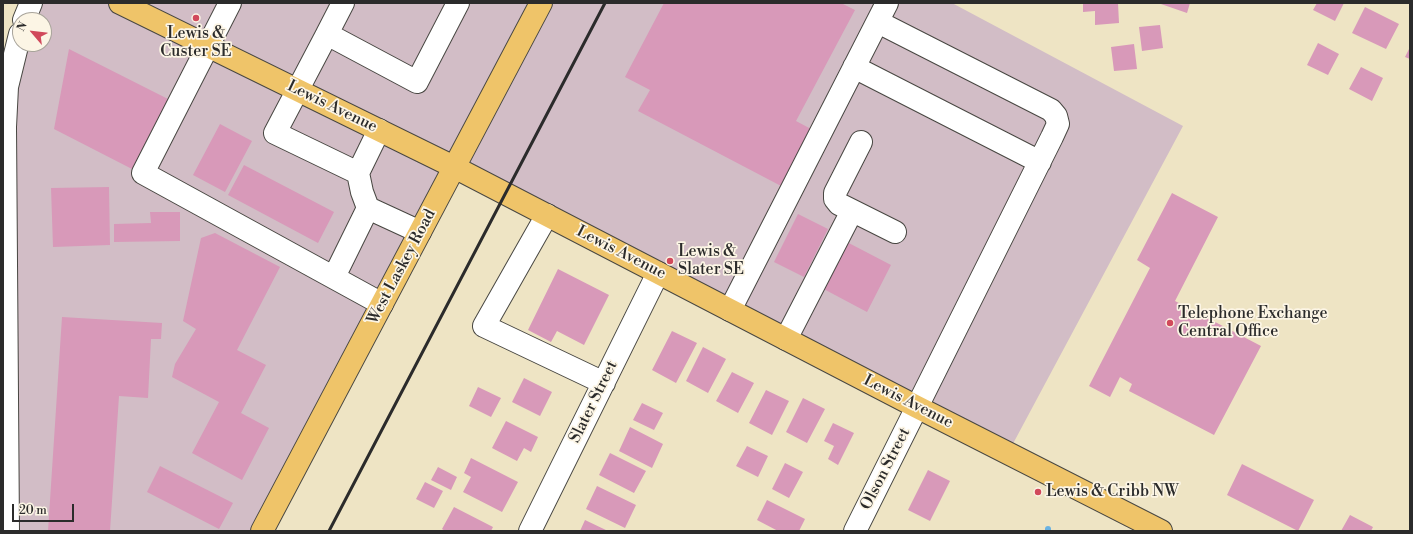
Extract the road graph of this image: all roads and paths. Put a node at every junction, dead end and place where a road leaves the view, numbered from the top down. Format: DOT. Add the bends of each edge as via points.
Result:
graph roads {
  1 [pos="120,3"];
  2 [pos="230,3"];
  3 [pos="343,3"];
  4 [pos="458,3"];
  5 [pos="541,3"];
  6 [pos="882,12"];
  7 [pos="327,34"];
  8 [pos="208,46"];
  9 [pos="16,52"];
  10 [pos="854,67"];
  11 [pos="297,90"];
  12 [pos="379,130"];
  13 [pos="861,142"];
  14 [pos="1040,162"];
  15 [pos="454,167"];
  16 [pos="358,173"];
  17 [pos="4,197"];
  18 [pos="368,208"];
  19 [pos="852,211"];
  20 [pos="546,215"];
  21 [pos="420,232"];
  22 [pos="895,232"];
  23 [pos="658,273"];
  24 [pos="334,277"];
  25 [pos="382,304"];
  26 [pos="730,310"];
  27 [pos="786,339"];
  28 [pos="604,383"];
  29 [pos="917,407"];
  30 [pos="5,489"];
  31 [pos="8,531"];
  32 [pos="262,531"];
  33 [pos="530,531"];
  34 [pos="855,531"];
  35 [pos="1161,531"];
  1 -- 8 [label="main road, Lewis Avenue"];
  2 -- 8 [label="street"];
  3 -- 7 [label="street"];
  4 -- 7 [label="street" via="417,82"];
  5 -- 15 [label="main road, West Laskey Road"];
  6 -- 10 [label="street"];
  6 -- 14 [label="street, Olson Street" via="1051,110 1058,124"];
  7 -- 11 [label="street"];
  8 -- 11 [label="main road, Lewis Avenue"];
  8 -- 24 [label="street" via="143,173"];
  9 -- 17 [label="street" via="7,87"];
  10 -- 14 [label="street"];
  10 -- 26 [label="street"];
  11 -- 12 [label="main road, Lewis Avenue"];
  11 -- 16 [label="street" via="275,133"];
  12 -- 15 [label="main road, Lewis Avenue"];
  12 -- 16 [label="street"];
  13 -- 19 [label="street" via="835,193 835,199 839,204"];
  14 -- 29 [label="street, Olson Street"];
  15 -- 20 [label="main road, Lewis Avenue"];
  15 -- 21 [label="main road, West Laskey Road"];
  16 -- 18 [label="street"];
  17 -- 30 [label="street"];
  18 -- 21 [label="street"];
  18 -- 24 [label="street"];
  19 -- 22 [label="street"];
  19 -- 27 [label="street"];
  20 -- 23 [label="main road, Lewis Avenue"];
  20 -- 28 [label="street" via="484,326"];
  21 -- 25 [label="main road, West Laskey Road"];
  23 -- 26 [label="main road, Lewis Avenue"];
  23 -- 28 [label="street, Slater Street"];
  24 -- 25 [label="street"];
  25 -- 32 [label="main road, West Laskey Road"];
  26 -- 27 [label="main road, Lewis Avenue"];
  27 -- 29 [label="main road, Lewis Avenue"];
  28 -- 33 [label="street, Slater Street"];
  29 -- 34 [label="street, Olson Street"];
  29 -- 35 [label="main road, Lewis Avenue"];
  30 -- 31 [label="street"];
}
